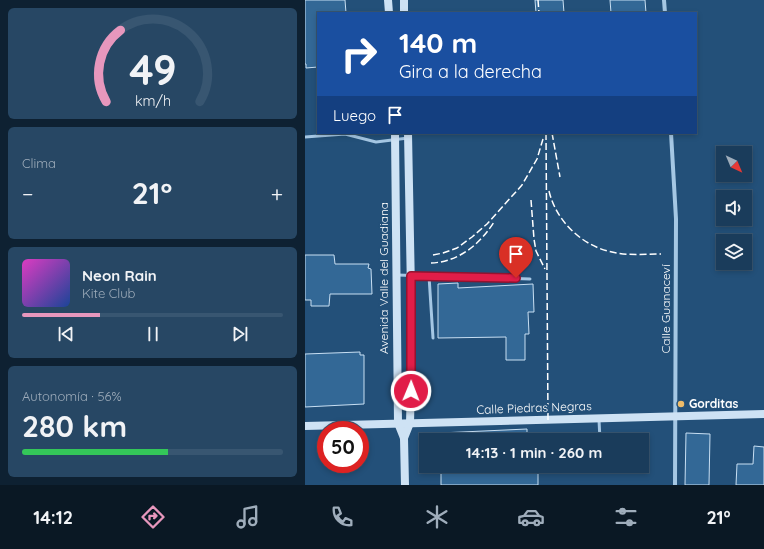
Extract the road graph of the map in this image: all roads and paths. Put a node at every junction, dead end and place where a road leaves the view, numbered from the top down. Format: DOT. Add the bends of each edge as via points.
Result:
graph roads {
  1 [pos="388,0"];
  2 [pos="404,0"];
  3 [pos="664,0"];
  4 [pos="389,12"];
  5 [pos="404,12"];
  6 [pos="665,12"];
  7 [pos="671,134"];
  8 [pos="409,135"];
  9 [pos="395,136"];
  10 [pos="305,137"];
  11 [pos="395,274"];
  12 [pos="411,276"];
  13 [pos="429,276"];
  14 [pos="530,279"];
  15 [pos="433,338"];
  16 [pos="397,344"];
  17 [pos="412,344"];
  18 [pos="764,414"];
  19 [pos="676,415"];
  20 [pos="599,419"];
  21 [pos="398,423"];
  22 [pos="410,423"];
  23 [pos="305,426"];
  24 [pos="600,433"];
  25 [pos="404,438"];
  26 [pos="405,485"];
  27 [pos="675,485"];
  1 -- 4 [label="main road"];
  2 -- 5 [label="main road"];
  3 -- 6 [label="street"];
  7 -- 19 [label="street, Calle Guanaceví" via="676,219"];
  8 -- 9 [label="lane"];
  8 -- 12 [label="main road"];
  9 -- 10 [label="lane" via="376,142 345,134"];
  9 -- 11 [label="main road, Avenida Valle del Guadiana"];
  11 -- 12 [label="lane"];
  11 -- 16 [label="main road, Avenida Valle del Guadiana"];
  12 -- 13 [label="lane"];
  12 -- 17 [label="main road"];
  13 -- 14 [label="lane"];
  13 -- 15 [label="lane"];
  16 -- 17 [label="main road"];
  16 -- 21 [label="main road, Avenida Valle del Guadiana"];
  17 -- 22 [label="main road"];
  18 -- 19 [label="main road, Calle Piedras Negras"];
  19 -- 20 [label="main road, Calle Piedras Negras"];
  19 -- 27 [label="street, Calle Guanaceví"];
  20 -- 22 [label="main road, Calle Piedras Negras"];
  20 -- 24 [label="lane"];
  21 -- 22 [label="main road, Calle Piedras Negras"];
  21 -- 23 [label="main road, Calle Piedras Negras"];
  21 -- 25 [label="main road"];
  22 -- 25 [label="main road"];
  25 -- 26 [label="main road"];
}
